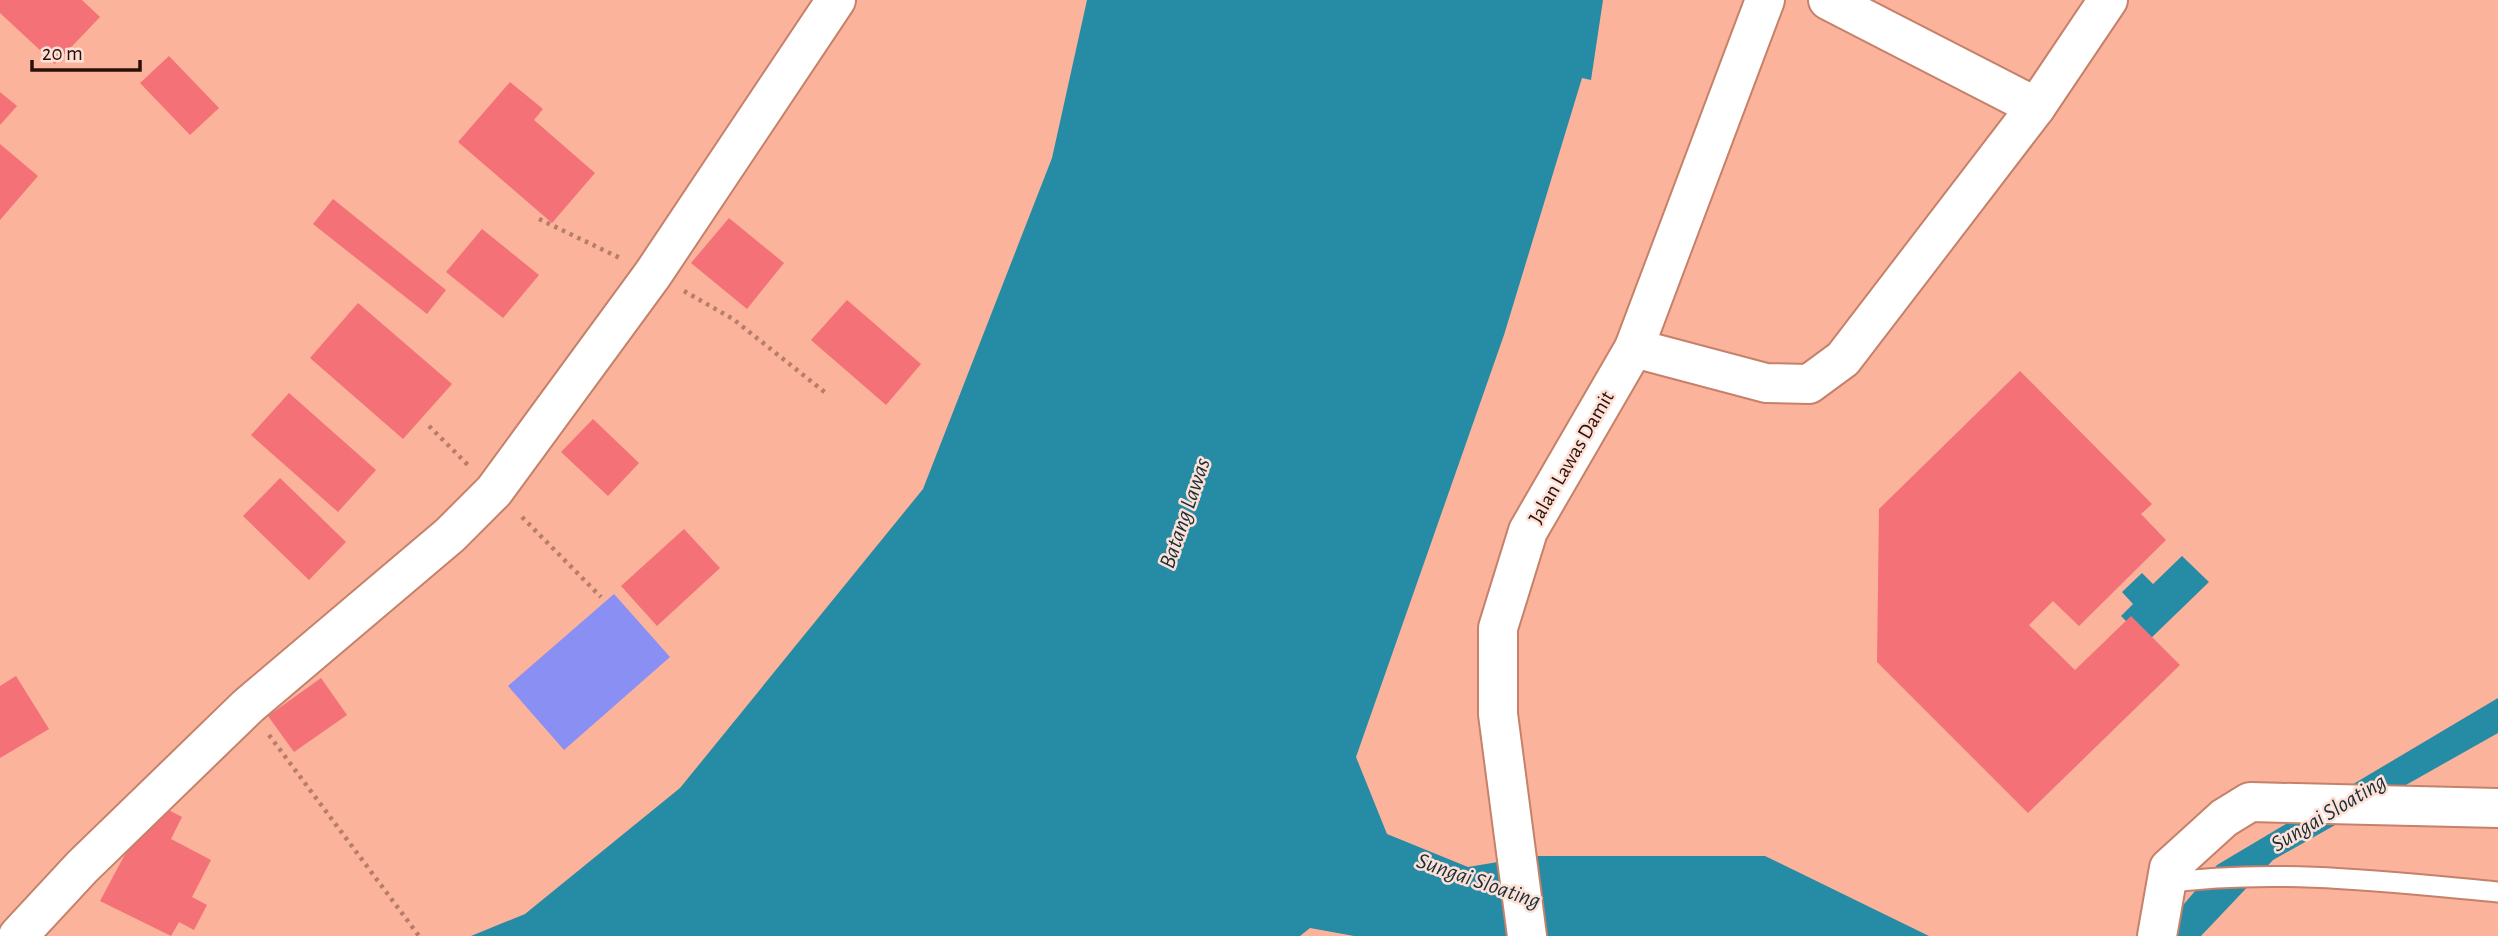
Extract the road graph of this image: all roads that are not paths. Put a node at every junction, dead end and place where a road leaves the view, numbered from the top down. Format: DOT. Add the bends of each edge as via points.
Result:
graph roads {
  1 [pos="836,0"];
  2 [pos="1765,0"];
  3 [pos="1828,0"];
  4 [pos="2108,0"];
  5 [pos="2036,107"];
  6 [pos="1634,348"];
  7 [pos="2486,807"];
  8 [pos="2166,884"];
  9 [pos="2498,891"];
  10 [pos="18,936"];
  11 [pos="1527,936"];
  12 [pos="2157,936"];
  1 -- 10 [label="street" via="653,274 494,491 440,544 248,706 82,867"];
  2 -- 6 [label="street, Jalan Lawas Damit"];
  3 -- 5 [label="street"];
  4 -- 5 [label="street"];
  5 -- 6 [label="street" via="1843,359 1809,384 1766,383"];
  6 -- 11 [label="street, Jalan Lawas Damit" via="1528,531 1498,628 1497,714"];
  7 -- 8 [label="street" via="2250,802 2200,838 2169,868"];
  8 -- 9 [label="lane" via="2360,879"];
  8 -- 12 [label="street"];
}
